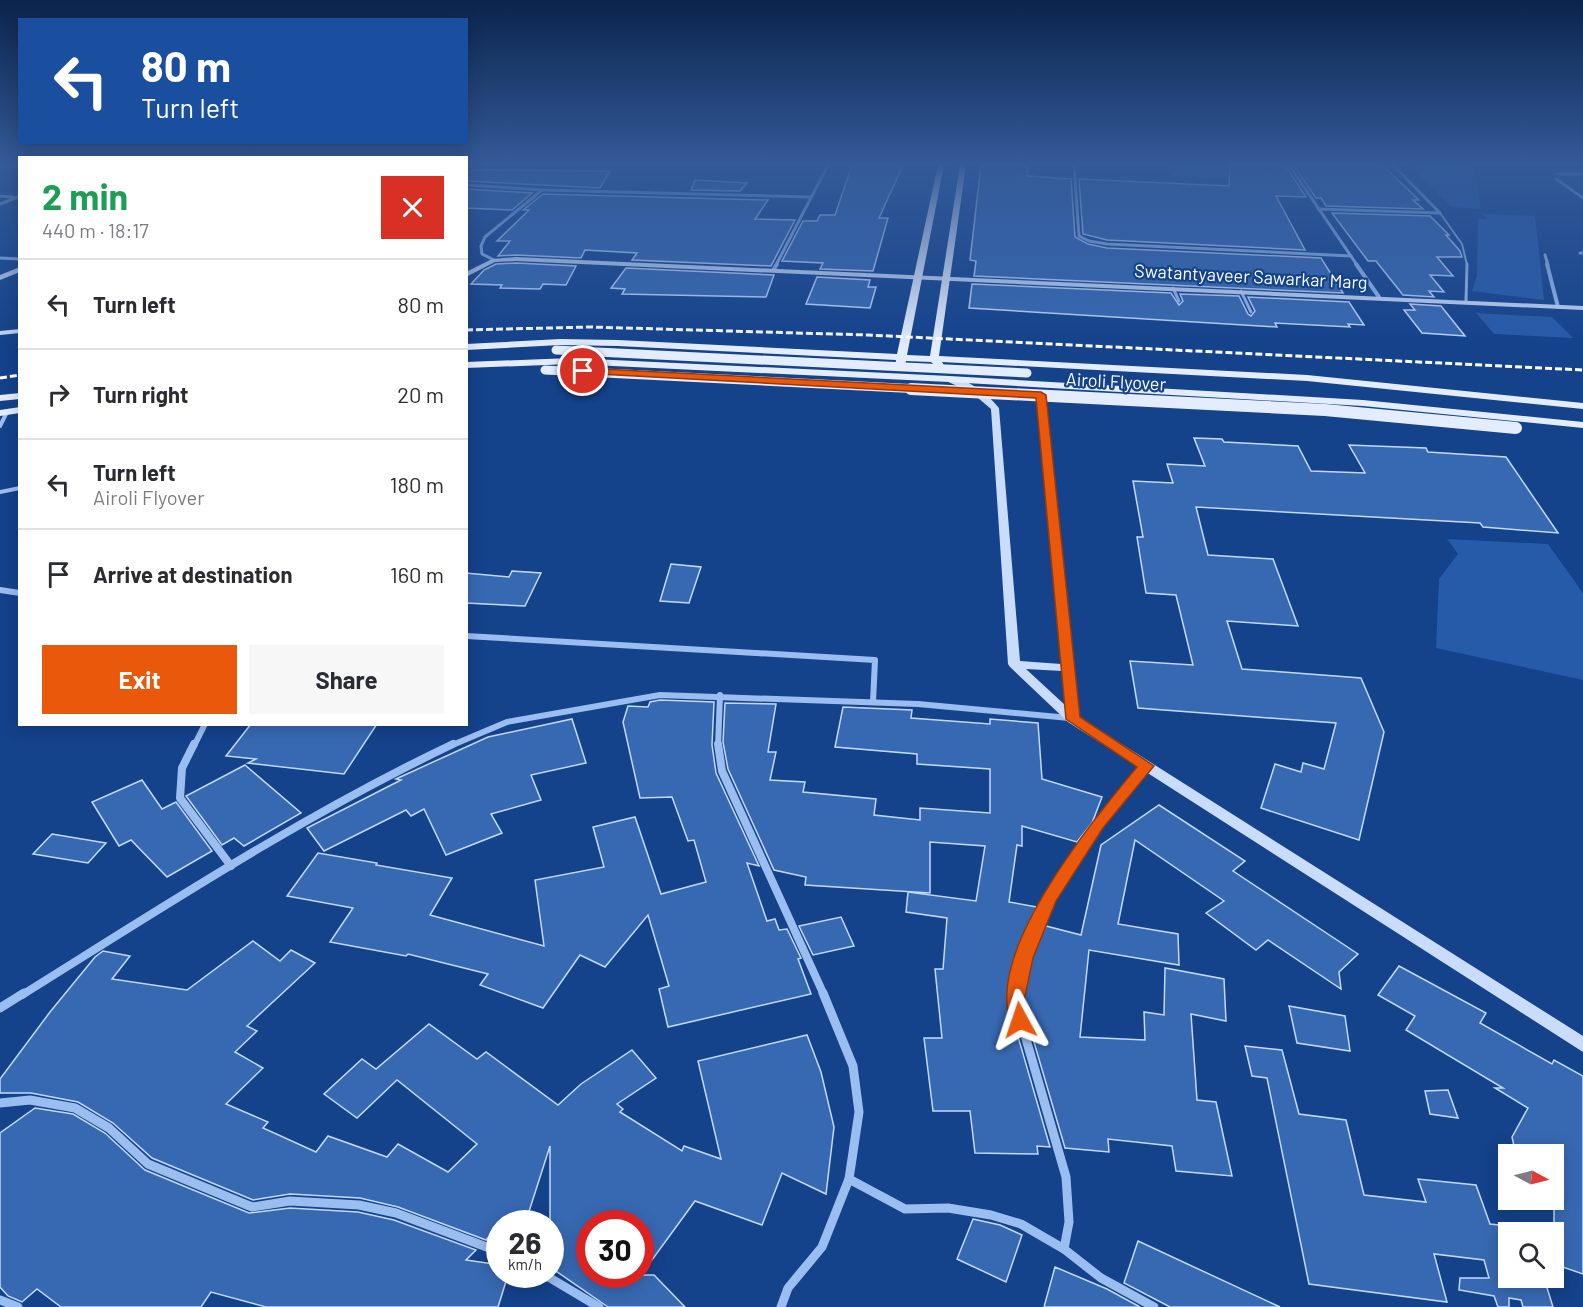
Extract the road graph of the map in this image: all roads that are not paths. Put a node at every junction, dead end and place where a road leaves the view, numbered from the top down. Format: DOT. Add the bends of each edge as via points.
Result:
graph roads {
  1 [pos="499,226"];
  2 [pos="796,226"];
  3 [pos="928,226"];
  4 [pos="954,226"];
  5 [pos="1078,226"];
  6 [pos="1330,226"];
  7 [pos="1451,226"];
  8 [pos="1545,255"];
  9 [pos="1351,256"];
  10 [pos="0,258"];
  11 [pos="18,259"];
  12 [pos="494,260"];
  13 [pos="774,269"];
  14 [pos="18,270"];
  15 [pos="468,273"];
  16 [pos="918,276"];
  17 [pos="946,277"];
  18 [pos="0,278"];
  19 [pos="1173,288"];
  20 [pos="1241,291"];
  21 [pos="1379,297"];
  22 [pos="1179,301"];
  23 [pos="1466,301"];
  24 [pos="1558,307"];
  25 [pos="1583,308"];
  26 [pos="1251,312"];
  27 [pos="18,331"];
  28 [pos="0,333"];
  29 [pos="468,347"];
  30 [pos="468,352"];
  31 [pos="901,357"];
  32 [pos="934,359"];
  33 [pos="468,367"];
  34 [pos="468,367"];
  35 [pos="898,378"];
  36 [pos="949,379"];
  37 [pos="1041,395"];
  38 [pos="18,396"];
  39 [pos="0,398"];
  40 [pos="1583,407"];
  41 [pos="18,410"];
  42 [pos="3,412"];
  43 [pos="0,426"];
  44 [pos="1583,427"];
  45 [pos="18,488"];
  46 [pos="0,492"];
  47 [pos="0,590"];
  48 [pos="18,592"];
  49 [pos="468,636"];
  50 [pos="1014,664"];
  51 [pos="1068,668"];
  52 [pos="720,695"];
  53 [pos="873,702"];
  54 [pos="1073,719"];
  55 [pos="204,726"];
  56 [pos="1146,766"];
  57 [pos="231,866"];
  58 [pos="0,1008"];
  59 [pos="1583,1045"];
  60 [pos="0,1103"];
  61 [pos="849,1179"];
  62 [pos="486,1247"];
  63 [pos="1064,1249"];
  64 [pos="564,1286"];
  65 [pos="0,1300"];
  66 [pos="18,1307"];
  67 [pos="599,1307"];
  68 [pos="782,1307"];
  69 [pos="1154,1307"];
  1 -- 12 [label="street" via="481,246 482,254"];
  2 -- 13 [label="street"];
  3 -- 16 [label="main road"];
  4 -- 17 [label="main road"];
  5 -- 9 [label="street" via="1079,236 1107,244"];
  6 -- 9 [label="street"];
  7 -- 23 [label="lane" via="1460,237 1470,265"];
  8 -- 24 [label="street"];
  9 -- 21 [label="street"];
  10 -- 11 [label="street"];
  12 -- 13 [label="street, Swatantyaveer Sawarkar Marg"];
  12 -- 15 [label="street"];
  13 -- 16 [label="street, Swatantyaveer Sawarkar Marg"];
  14 -- 18 [label="street"];
  16 -- 17 [label="street, Swatantyaveer Sawarkar Marg"];
  16 -- 31 [label="main road"];
  17 -- 19 [label="street, Swatantyaveer Sawarkar Marg"];
  17 -- 32 [label="main road"];
  19 -- 20 [label="street, Swatantyaveer Sawarkar Marg"];
  19 -- 22 [label="lane"];
  20 -- 21 [label="street, Swatantyaveer Sawarkar Marg"];
  20 -- 26 [label="lane"];
  21 -- 23 [label="street, Swatantyaveer Sawarkar Marg"];
  23 -- 24 [label="street, Swatantyaveer Sawarkar Marg"];
  24 -- 25 [label="street, Swatantyaveer Sawarkar Marg"];
  27 -- 28 [label="street"];
  29 -- 31 [label="main road" via="582,342"];
  30 -- 40 [label="main road, Airoli Flyover, bridge" via="556,350 1312,388 1501,406"];
  31 -- 32 [label="main road"];
  31 -- 35 [label="main road"];
  32 -- 36 [label="main road"];
  32 -- 40 [label="main road" via="1351,381"];
  33 -- 35 [label="main road" via="571,361"];
  34 -- 37 [label="main road, Airoli Flyover, bridge"];
  35 -- 36 [label="main road"];
  36 -- 44 [label="main road" via="1341,401"];
  36 -- 50 [label="street" via="971,387 995,408"];
  37 -- 44 [label="main road, Airoli Flyover, bridge" via="1325,410 1516,428"];
  37 -- 51 [label="street"];
  38 -- 39 [label="main road"];
  41 -- 42 [label="main road"];
  42 -- 43 [label="lane"];
  45 -- 46 [label="lane"];
  47 -- 48 [label="street"];
  49 -- 53 [label="street" via="875,660"];
  50 -- 51 [label="street"];
  50 -- 54 [label="street"];
  51 -- 54 [label="street"];
  52 -- 53 [label="street"];
  52 -- 57 [label="street" via="660,695 507,722 382,778"];
  52 -- 61 [label="street" via="718,743 722,771 853,1066 859,1112"];
  53 -- 54 [label="street"];
  54 -- 56 [label="street"];
  55 -- 57 [label="street" via="182,768 180,798"];
  56 -- 59 [label="street"];
  56 -- 63 [label="street" via="1098,824 1048,899 1024,958 1015,1001 1066,1177 1069,1222"];
  57 -- 58 [label="street"];
  60 -- 62 [label="street" via="30,1100 75,1108 109,1128 148,1164 252,1207 290,1201 359,1205 396,1213"];
  61 -- 63 [label="street" via="905,1209 948,1208 991,1215 1021,1224"];
  61 -- 68 [label="street" via="822,1247 788,1288"];
  63 -- 69 [label="street" via="1101,1278"];
  64 -- 67 [label="street"];
  65 -- 66 [label="street"];
}
